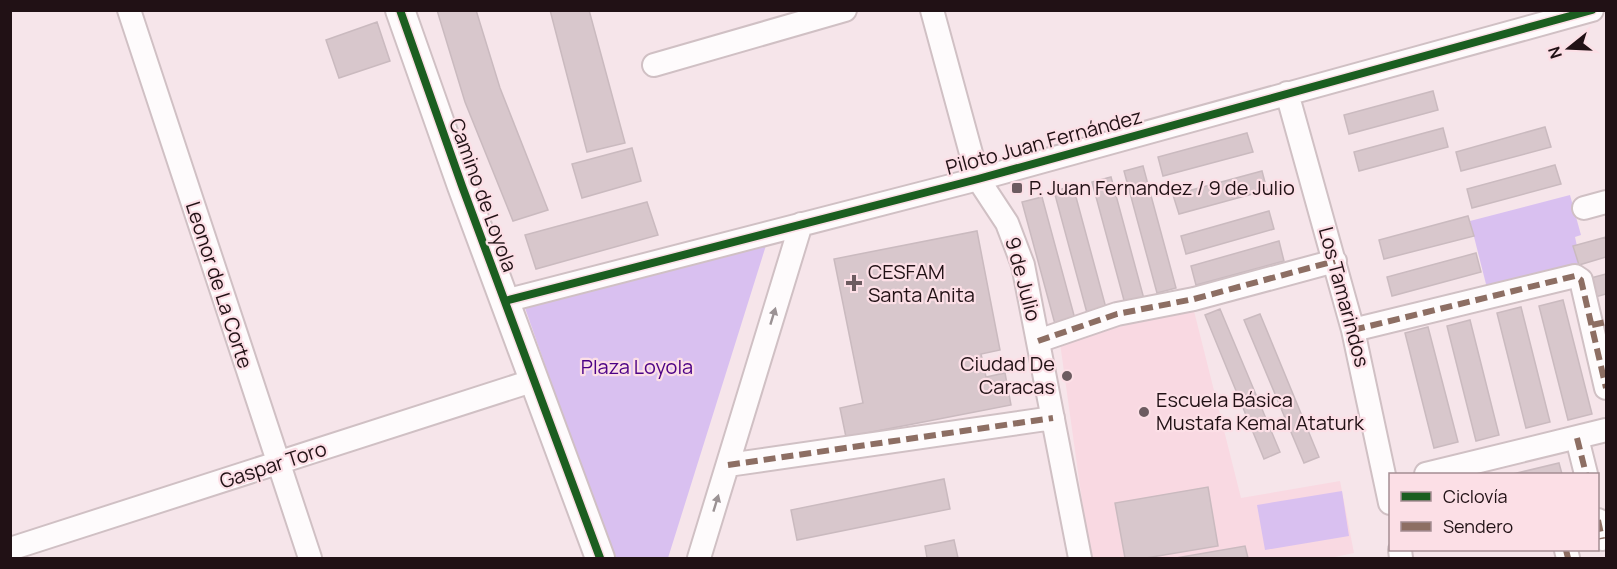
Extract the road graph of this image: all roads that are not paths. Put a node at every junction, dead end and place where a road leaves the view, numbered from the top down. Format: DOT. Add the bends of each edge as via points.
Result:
graph roads {
  1 [pos="129,10"];
  2 [pos="400,10"];
  3 [pos="845,10"];
  4 [pos="932,10"];
  5 [pos="1592,10"];
  6 [pos="654,64"];
  7 [pos="1287,93"];
  8 [pos="978,179"];
  9 [pos="1606,202"];
  10 [pos="1584,208"];
  11 [pos="801,224"];
  12 [pos="1335,261"];
  13 [pos="505,301"];
  14 [pos="1599,323"];
  15 [pos="1353,330"];
  16 [pos="1038,341"];
  17 [pos="535,380"];
  18 [pos="1606,388"];
  19 [pos="1053,418"];
  20 [pos="1606,430"];
  21 [pos="1577,438"];
  22 [pos="278,463"];
  23 [pos="728,465"];
  24 [pos="1430,473"];
  25 [pos="1586,473"];
  26 [pos="1389,490"];
  27 [pos="10,549"];
  28 [pos="310,558"];
  29 [pos="600,558"];
  30 [pos="699,558"];
  31 [pos="1080,558"];
  1 -- 22 [label="street, Leonor de La Corte"];
  2 -- 13 [label="street, Camino de Loyola"];
  3 -- 6 [label="street"];
  4 -- 8 [label="street, 9 de Julio"];
  5 -- 7 [label="street, Piloto Juan Fernández"];
  7 -- 8 [label="street, Piloto Juan Fernández"];
  7 -- 12 [label="street, Los Tamarindos"];
  8 -- 11 [label="street, Piloto Juan Fernández"];
  8 -- 16 [label="street, 9 de Julio" via="999,207 1017,247"];
  9 -- 10 [label="street"];
  11 -- 13 [label="street, Piloto Juan Fernández"];
  23 -- 11 [label="street, one-way"];
  12 -- 15 [label="street, Los Tamarindos"];
  12 -- 16 [label="street" via="1194,299 1117,314"];
  13 -- 17 [label="street, Camino de Loyola"];
  14 -- 15 [label="street" via="1581,280 1575,276"];
  14 -- 18 [label="street"];
  15 -- 26 [label="street, Los Tamarindos"];
  16 -- 19 [label="street, 9 de Julio"];
  17 -- 22 [label="street, Gaspar Toro"];
  17 -- 29 [label="street, Camino de Loyola"];
  19 -- 23 [label="street"];
  19 -- 31 [label="street, 9 de Julio"];
  20 -- 21 [label="street"];
  21 -- 24 [label="street"];
  21 -- 25 [label="street"];
  22 -- 27 [label="street, Gaspar Toro"];
  22 -- 28 [label="street, Leonor de La Corte"];
  30 -- 23 [label="street, one-way"];
}
